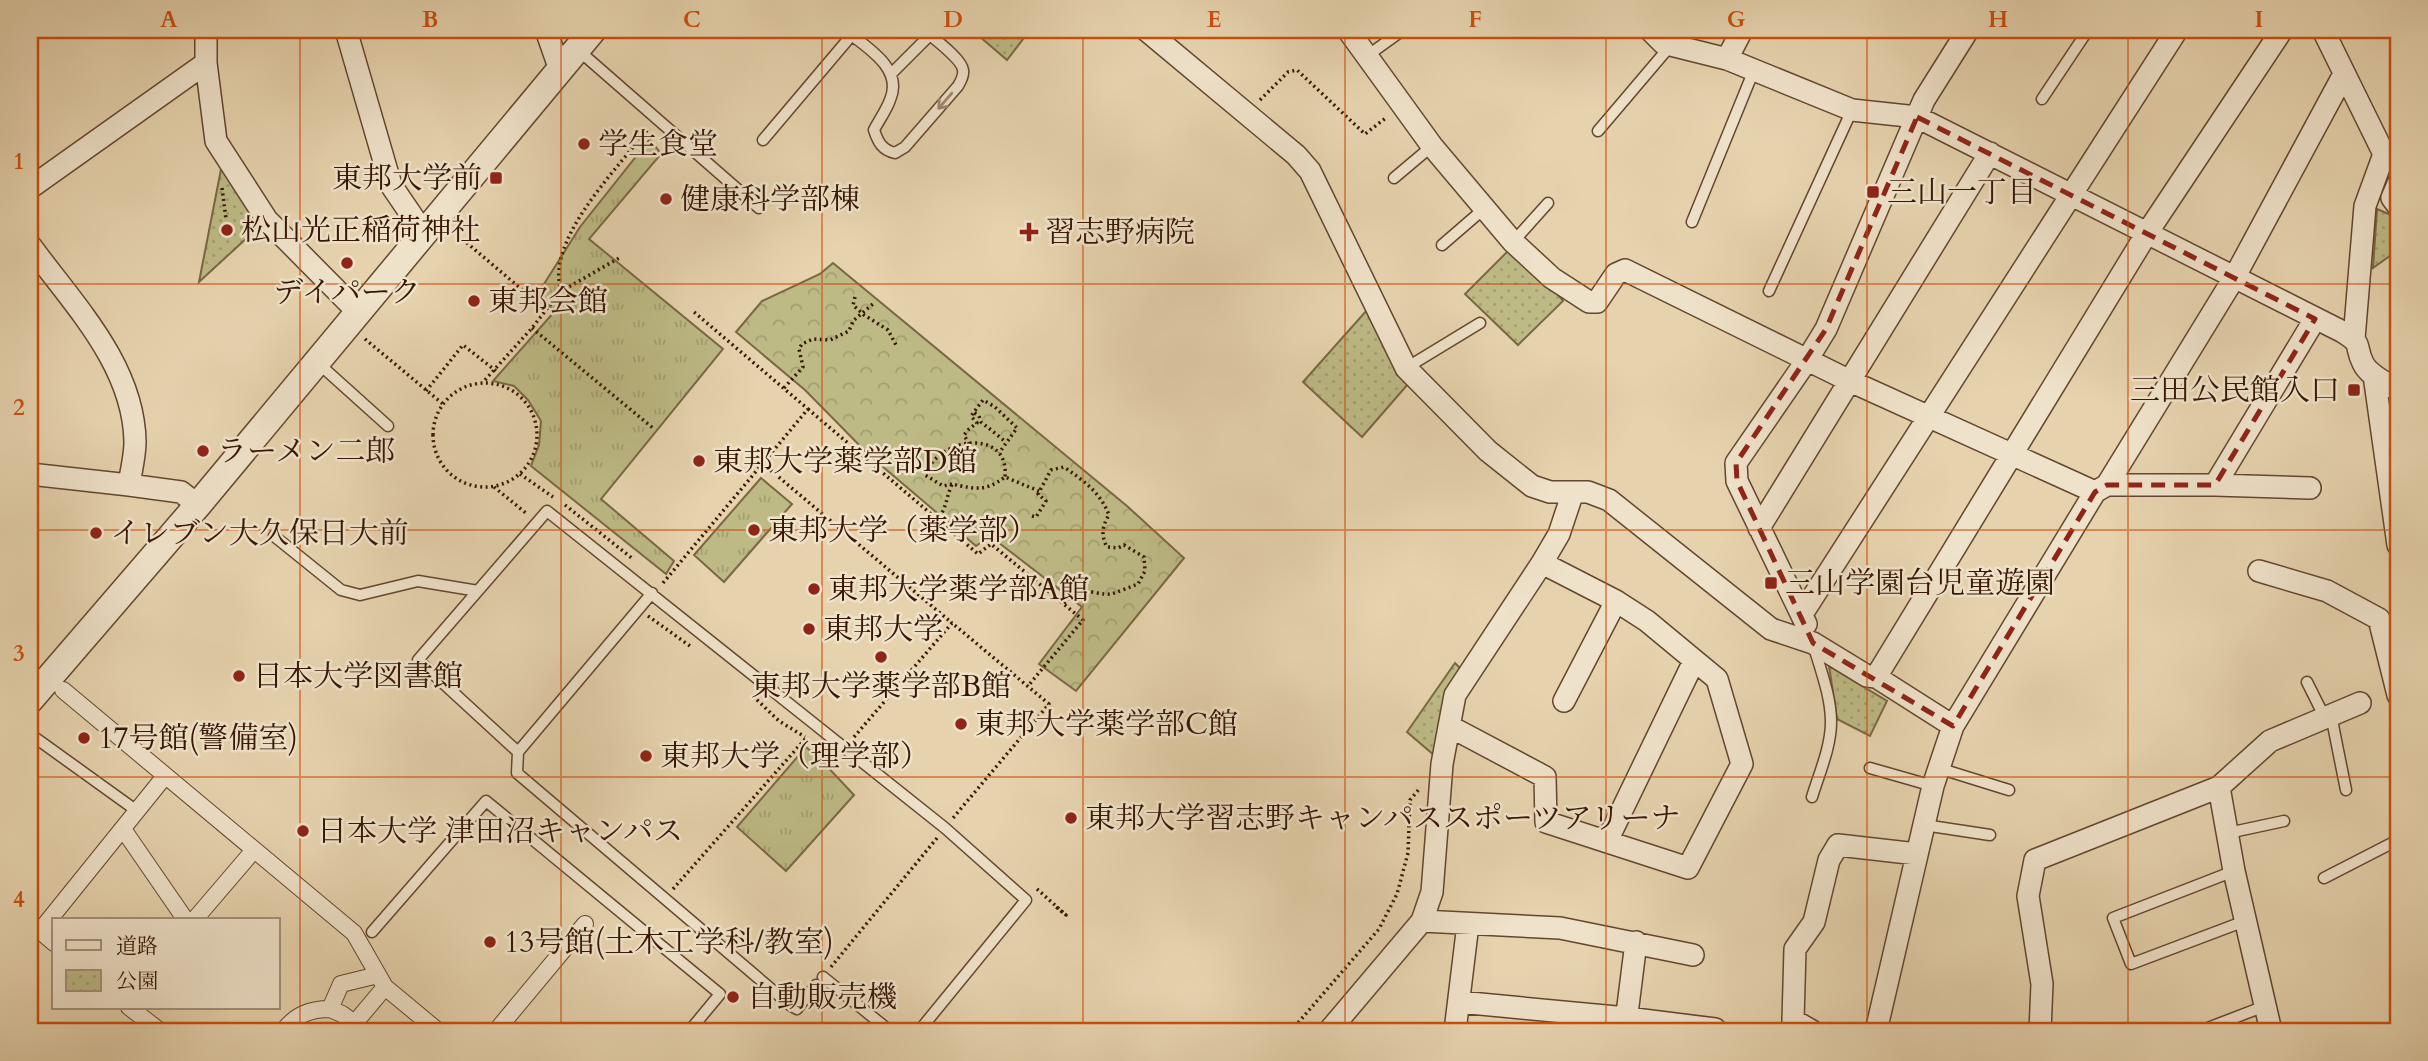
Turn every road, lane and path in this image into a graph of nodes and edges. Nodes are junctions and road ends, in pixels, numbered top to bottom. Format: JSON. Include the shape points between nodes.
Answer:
{"nodes":[{"id":1,"x":206,"y":30,"type":"edge"},
{"id":2,"x":346,"y":30,"type":"edge"},
{"id":3,"x":546,"y":30,"type":"edge"},
{"id":4,"x":1146,"y":30,"type":"edge"},
{"id":5,"x":1348,"y":30,"type":"edge"},
{"id":6,"x":1403,"y":30,"type":"edge"},
{"id":7,"x":1650,"y":30,"type":"edge"},
{"id":8,"x":1742,"y":30,"type":"edge"},
{"id":9,"x":1968,"y":30,"type":"edge"},
{"id":10,"x":2088,"y":30,"type":"edge"},
{"id":11,"x":2178,"y":30,"type":"edge"},
{"id":12,"x":2282,"y":30,"type":"edge"},
{"id":13,"x":2323,"y":30,"type":"edge"},
{"id":14,"x":851,"y":31,"type":"edge"},
{"id":15,"x":927,"y":32,"type":"edge"},
{"id":16,"x":585,"y":40,"type":"edge"},
{"id":17,"x":1671,"y":45,"type":"junction"},
{"id":18,"x":1367,"y":56,"type":"junction"},
{"id":19,"x":1727,"y":59,"type":"junction"},
{"id":20,"x":206,"y":63,"type":"junction"},
{"id":21,"x":560,"y":70,"type":"junction"},
{"id":22,"x":1754,"y":70,"type":"junction"},
{"id":23,"x":891,"y":74,"type":"junction"},
{"id":24,"x":2344,"y":74,"type":"junction"},
{"id":25,"x":2042,"y":99,"type":"dead end"},
{"id":26,"x":1402,"y":105,"type":"junction"},
{"id":27,"x":1852,"y":110,"type":"junction"},
{"id":28,"x":1247,"y":114,"type":"junction"},
{"id":29,"x":1917,"y":117,"type":"junction"},
{"id":30,"x":648,"y":129,"type":"dead end"},
{"id":31,"x":1598,"y":131,"type":"dead end"},
{"id":32,"x":763,"y":140,"type":"dead end"},
{"id":33,"x":1432,"y":146,"type":"junction"},
{"id":34,"x":1990,"y":153,"type":"junction"},
{"id":35,"x":1394,"y":178,"type":"dead end"},
{"id":36,"x":2398,"y":184,"type":"edge"},
{"id":37,"x":30,"y":188,"type":"edge"},
{"id":38,"x":2071,"y":195,"type":"junction"},
{"id":39,"x":1548,"y":203,"type":"dead end"},
{"id":40,"x":2398,"y":206,"type":"edge"},
{"id":41,"x":1486,"y":207,"type":"junction"},
{"id":42,"x":760,"y":208,"type":"dead end"},
{"id":43,"x":1692,"y":222,"type":"dead end"},
{"id":44,"x":453,"y":231,"type":"dead end"},
{"id":45,"x":423,"y":232,"type":"junction"},
{"id":46,"x":2147,"y":233,"type":"junction"},
{"id":47,"x":1513,"y":242,"type":"junction"},
{"id":48,"x":30,"y":245,"type":"edge"},
{"id":49,"x":1442,"y":245,"type":"dead end"},
{"id":50,"x":619,"y":258,"type":"dead end"},
{"id":51,"x":2234,"y":278,"type":"junction"},
{"id":52,"x":1769,"y":291,"type":"dead end"},
{"id":53,"x":561,"y":292,"type":"junction"},
{"id":54,"x":855,"y":297,"type":"dead end"},
{"id":55,"x":874,"y":303,"type":"dead end"},
{"id":56,"x":546,"y":310,"type":"junction"},
{"id":57,"x":356,"y":312,"type":"junction"},
{"id":58,"x":694,"y":312,"type":"dead end"},
{"id":59,"x":2315,"y":319,"type":"junction"},
{"id":60,"x":1480,"y":323,"type":"dead end"},
{"id":61,"x":532,"y":328,"type":"junction"},
{"id":62,"x":365,"y":339,"type":"dead end"},
{"id":63,"x":2354,"y":339,"type":"junction"},
{"id":64,"x":896,"y":345,"type":"dead end"},
{"id":65,"x":1807,"y":360,"type":"junction"},
{"id":66,"x":315,"y":361,"type":"junction"},
{"id":67,"x":1406,"y":368,"type":"junction"},
{"id":68,"x":496,"y":371,"type":"junction"},
{"id":69,"x":2374,"y":375,"type":"junction"},
{"id":70,"x":485,"y":380,"type":"junction"},
{"id":71,"x":1850,"y":381,"type":"junction"},
{"id":72,"x":784,"y":388,"type":"junction"},
{"id":73,"x":2398,"y":390,"type":"edge"},
{"id":74,"x":426,"y":391,"type":"junction"},
{"id":75,"x":443,"y":404,"type":"junction"},
{"id":76,"x":808,"y":409,"type":"junction"},
{"id":77,"x":975,"y":413,"type":"junction"},
{"id":78,"x":1929,"y":417,"type":"junction"},
{"id":79,"x":388,"y":426,"type":"dead end"},
{"id":80,"x":654,"y":429,"type":"dead end"},
{"id":81,"x":1006,"y":442,"type":"junction"},
{"id":82,"x":969,"y":444,"type":"junction"},
{"id":83,"x":999,"y":453,"type":"junction"},
{"id":84,"x":2011,"y":454,"type":"junction"},
{"id":85,"x":762,"y":463,"type":"junction"},
{"id":86,"x":30,"y":474,"type":"edge"},
{"id":87,"x":1005,"y":477,"type":"junction"},
{"id":88,"x":952,"y":484,"type":"junction"},
{"id":89,"x":129,"y":485,"type":"junction"},
{"id":90,"x":2215,"y":485,"type":"junction"},
{"id":91,"x":2309,"y":488,"type":"dead end"},
{"id":92,"x":2101,"y":489,"type":"junction"},
{"id":93,"x":1039,"y":491,"type":"junction"},
{"id":94,"x":1573,"y":492,"type":"junction"},
{"id":95,"x":198,"y":505,"type":"junction"},
{"id":96,"x":1032,"y":516,"type":"dead end"},
{"id":97,"x":937,"y":521,"type":"junction"},
{"id":98,"x":2396,"y":521,"type":"edge"},
{"id":99,"x":1759,"y":528,"type":"junction"},
{"id":100,"x":274,"y":536,"type":"dead end"},
{"id":101,"x":2398,"y":545,"type":"edge"},
{"id":102,"x":1542,"y":563,"type":"junction"},
{"id":103,"x":2259,"y":571,"type":"dead end"},
{"id":104,"x":663,"y":583,"type":"dead end"},
{"id":105,"x":478,"y":590,"type":"junction"},
{"id":106,"x":652,"y":593,"type":"junction"},
{"id":107,"x":1616,"y":601,"type":"junction"},
{"id":108,"x":1063,"y":604,"type":"junction"},
{"id":109,"x":1802,"y":614,"type":"junction"},
{"id":110,"x":952,"y":623,"type":"junction"},
{"id":111,"x":1813,"y":643,"type":"junction"},
{"id":112,"x":1695,"y":661,"type":"junction"},
{"id":113,"x":1876,"y":677,"type":"junction"},
{"id":114,"x":2307,"y":682,"type":"dead end"},
{"id":115,"x":1028,"y":686,"type":"junction"},
{"id":116,"x":63,"y":690,"type":"dead end"},
{"id":117,"x":2398,"y":695,"type":"edge"},
{"id":118,"x":30,"y":700,"type":"edge"},
{"id":119,"x":1564,"y":701,"type":"dead end"},
{"id":120,"x":2360,"y":702,"type":"dead end"},
{"id":121,"x":2328,"y":716,"type":"junction"},
{"id":122,"x":1449,"y":726,"type":"junction"},
{"id":123,"x":1953,"y":726,"type":"junction"},
{"id":124,"x":30,"y":734,"type":"edge"},
{"id":125,"x":853,"y":737,"type":"dead end"},
{"id":126,"x":806,"y":738,"type":"dead end"},
{"id":127,"x":518,"y":752,"type":"junction"},
{"id":128,"x":1870,"y":768,"type":"dead end"},
{"id":129,"x":165,"y":776,"type":"junction"},
{"id":130,"x":1935,"y":777,"type":"junction"},
{"id":131,"x":1427,"y":780,"type":"dead end"},
{"id":132,"x":2220,"y":787,"type":"junction"},
{"id":133,"x":2009,"y":790,"type":"dead end"},
{"id":134,"x":2346,"y":790,"type":"dead end"},
{"id":135,"x":1812,"y":797,"type":"dead end"},
{"id":136,"x":137,"y":811,"type":"junction"},
{"id":137,"x":2284,"y":821,"type":"dead end"},
{"id":138,"x":1924,"y":825,"type":"junction"},
{"id":139,"x":945,"y":828,"type":"junction"},
{"id":140,"x":123,"y":829,"type":"junction"},
{"id":141,"x":2228,"y":833,"type":"junction"},
{"id":142,"x":1990,"y":835,"type":"dead end"},
{"id":143,"x":2398,"y":840,"type":"edge"},
{"id":144,"x":1606,"y":841,"type":"junction"},
{"id":145,"x":254,"y":850,"type":"junction"},
{"id":146,"x":1917,"y":854,"type":"junction"},
{"id":147,"x":2234,"y":871,"type":"junction"},
{"id":148,"x":2324,"y":877,"type":"dead end"},
{"id":149,"x":665,"y":898,"type":"junction"},
{"id":150,"x":184,"y":918,"type":"edge"},
{"id":151,"x":196,"y":918,"type":"edge"},
{"id":152,"x":1422,"y":921,"type":"junction"},
{"id":153,"x":2245,"y":921,"type":"junction"},
{"id":154,"x":585,"y":924,"type":"dead end"},
{"id":155,"x":1468,"y":924,"type":"junction"},
{"id":156,"x":372,"y":932,"type":"dead end"},
{"id":157,"x":52,"y":941,"type":"edge"},
{"id":158,"x":1636,"y":942,"type":"junction"},
{"id":159,"x":1693,"y":955,"type":"dead end"},
{"id":160,"x":382,"y":981,"type":"junction"},
{"id":161,"x":819,"y":981,"type":"junction"},
{"id":162,"x":1458,"y":1002,"type":"junction"},
{"id":163,"x":2265,"y":1006,"type":"junction"},
{"id":164,"x":132,"y":1009,"type":"edge"},
{"id":165,"x":330,"y":1009,"type":"junction"},
{"id":166,"x":1539,"y":1021,"type":"edge"},
{"id":167,"x":1626,"y":1025,"type":"edge"},
{"id":168,"x":1715,"y":1030,"type":"edge"},
{"id":169,"x":160,"y":1031,"type":"edge"},
{"id":170,"x":283,"y":1031,"type":"edge"},
{"id":171,"x":348,"y":1031,"type":"edge"},
{"id":172,"x":365,"y":1031,"type":"edge"},
{"id":173,"x":438,"y":1031,"type":"edge"},
{"id":174,"x":496,"y":1031,"type":"edge"},
{"id":175,"x":694,"y":1031,"type":"edge"},
{"id":176,"x":890,"y":1031,"type":"edge"},
{"id":177,"x":919,"y":1031,"type":"edge"},
{"id":178,"x":1292,"y":1031,"type":"edge"},
{"id":179,"x":1329,"y":1031,"type":"edge"},
{"id":180,"x":1455,"y":1031,"type":"edge"},
{"id":181,"x":1812,"y":1031,"type":"edge"},
{"id":182,"x":1876,"y":1031,"type":"edge"},
{"id":183,"x":2040,"y":1031,"type":"edge"},
{"id":184,"x":2200,"y":1031,"type":"edge"},
{"id":185,"x":2271,"y":1031,"type":"edge"}],
"edges":[{"from":1,"to":20,"type":"street"},
{"from":2,"to":45,"type":"street","via":[[391,185]]},
{"from":3,"to":21,"type":"street"},
{"from":4,"to":28,"type":"street"},
{"from":5,"to":18,"type":"street"},
{"from":6,"to":18,"type":"lane"},
{"from":7,"to":17,"type":"street"},
{"from":8,"to":19,"type":"street"},
{"from":9,"to":29,"type":"street"},
{"from":10,"to":25,"type":"lane"},
{"from":11,"to":38,"type":"street"},
{"from":12,"to":46,"type":"street"},
{"from":13,"to":24,"type":"street"},
{"from":14,"to":23,"type":"lane"},
{"from":14,"to":32,"type":"lane"},
{"from":15,"to":23,"type":"lane"},
{"from":15,"to":23,"type":"lane","one_way":true,"via":[[959,62],[964,69],[962,77],[905,147],[895,153],[878,142],[874,130],[891,99]]},
{"from":16,"to":21,"type":"street"},
{"from":16,"to":42,"type":"lane"},
{"from":17,"to":19,"type":"street"},
{"from":17,"to":31,"type":"lane"},
{"from":18,"to":26,"type":"street"},
{"from":19,"to":22,"type":"street"},
{"from":20,"to":37,"type":"street"},
{"from":20,"to":57,"type":"street","via":[[216,141],[267,220]]},
{"from":21,"to":45,"type":"street"},
{"from":22,"to":27,"type":"street"},
{"from":22,"to":43,"type":"lane"},
{"from":24,"to":51,"type":"street"},
{"from":24,"to":63,"type":"street","via":[[2384,154],[2365,206]]},
{"from":26,"to":28,"type":"path","via":[[1365,134],[1292,70]]},
{"from":26,"to":33,"type":"street"},
{"from":27,"to":29,"type":"street"},
{"from":27,"to":52,"type":"lane"},
{"from":28,"to":67,"type":"street","via":[[1310,171]]},
{"from":29,"to":34,"type":"street"},
{"from":29,"to":65,"type":"street","via":[[1826,329]]},
{"from":30,"to":53,"type":"path","via":[[584,210],[569,237],[559,270]]},
{"from":33,"to":35,"type":"lane"},
{"from":33,"to":41,"type":"street"},
{"from":34,"to":38,"type":"street"},
{"from":34,"to":71,"type":"street"},
{"from":36,"to":40,"type":"street","via":[[2392,198]]},
{"from":38,"to":46,"type":"street"},
{"from":38,"to":78,"type":"street"},
{"from":39,"to":47,"type":"lane"},
{"from":41,"to":47,"type":"street"},
{"from":41,"to":49,"type":"lane"},
{"from":44,"to":56,"type":"path"},
{"from":45,"to":57,"type":"street"},
{"from":46,"to":51,"type":"street"},
{"from":46,"to":84,"type":"street"},
{"from":47,"to":65,"type":"street","via":[[1552,278],[1589,302],[1597,302],[1616,274],[1625,270]]},
{"from":48,"to":89,"type":"street","via":[[112,356],[124,384],[135,443]]},
{"from":50,"to":53,"type":"path"},
{"from":51,"to":59,"type":"street"},
{"from":51,"to":92,"type":"street"},
{"from":53,"to":56,"type":"path"},
{"from":54,"to":64,"type":"path","via":[[853,305],[888,330]]},
{"from":55,"to":72,"type":"path","via":[[853,321],[849,331],[830,340],[802,344],[803,367]]},
{"from":56,"to":61,"type":"path"},
{"from":57,"to":66,"type":"street"},
{"from":58,"to":72,"type":"path"},
{"from":59,"to":63,"type":"street"},
{"from":59,"to":90,"type":"street"},
{"from":60,"to":67,"type":"lane"},
{"from":61,"to":68,"type":"path"},
{"from":61,"to":80,"type":"path"},
{"from":62,"to":74,"type":"path"},
{"from":63,"to":69,"type":"street","via":[[2363,364]]},
{"from":65,"to":71,"type":"street"},
{"from":65,"to":99,"type":"street","via":[[1736,463],[1737,481]]},
{"from":66,"to":79,"type":"lane"},
{"from":66,"to":95,"type":"street"},
{"from":67,"to":94,"type":"street","via":[[1488,452],[1532,486]]},
{"from":68,"to":70,"type":"path"},
{"from":68,"to":74,"type":"path","via":[[463,345]]},
{"from":69,"to":73,"type":"street"},
{"from":69,"to":98,"type":"street"},
{"from":70,"to":75,"type":"path","via":[[460,388]]},
{"from":70,"to":75,"type":"path","via":[[508,387],[535,415],[538,434],[532,458],[510,482],[490,488],[474,486],[443,466],[432,431]]},
{"from":71,"to":78,"type":"street"},
{"from":71,"to":99,"type":"street"},
{"from":72,"to":76,"type":"path"},
{"from":74,"to":75,"type":"path"},
{"from":76,"to":85,"type":"path"},
{"from":76,"to":97,"type":"path"},
{"from":77,"to":81,"type":"path"},
{"from":77,"to":81,"type":"path","via":[[983,400],[1010,421],[1017,428]]},
{"from":77,"to":82,"type":"path","via":[[971,416],[977,424],[964,435]]},
{"from":78,"to":84,"type":"street"},
{"from":78,"to":109,"type":"street"},
{"from":81,"to":83,"type":"path"},
{"from":82,"to":83,"type":"path","via":[[986,443]]},
{"from":82,"to":88,"type":"path","via":[[939,453],[928,466],[925,475],[943,486]]},
{"from":83,"to":87,"type":"path","via":[[1004,457]]},
{"from":84,"to":92,"type":"street"},
{"from":84,"to":113,"type":"street"},
{"from":85,"to":104,"type":"path"},
{"from":85,"to":110,"type":"path"},
{"from":86,"to":89,"type":"street"},
{"from":87,"to":88,"type":"path","via":[[991,487]]},
{"from":87,"to":93,"type":"path"},
{"from":88,"to":97,"type":"path"},
{"from":89,"to":95,"type":"street","via":[[181,492]]},
{"from":90,"to":91,"type":"street"},
{"from":90,"to":92,"type":"street"},
{"from":92,"to":123,"type":"street"},
{"from":93,"to":96,"type":"path","via":[[1046,500],[1036,517]]},
{"from":93,"to":108,"type":"path","via":[[1051,470],[1064,467],[1104,501],[1109,515],[1102,539],[1107,547],[1124,545],[1144,556],[1145,571],[1139,584],[1110,594],[1081,589]]},
{"from":94,"to":102,"type":"street","via":[[1559,534]]},
{"from":94,"to":111,"type":"street","via":[[1609,500],[1771,629]]},
{"from":95,"to":118,"type":"street"},
{"from":97,"to":108,"type":"path","via":[[978,554],[991,544]]},
{"from":98,"to":101,"type":"street"},
{"from":99,"to":109,"type":"street"},
{"from":100,"to":105,"type":"lane","via":[[341,590],[360,595],[418,581]]},
{"from":102,"to":107,"type":"street"},
{"from":102,"to":122,"type":"street","via":[[1455,695]]},
{"from":103,"to":117,"type":"street","via":[[2327,590],[2379,620]]},
{"from":105,"to":106,"type":"lane","via":[[547,511]]},
{"from":105,"to":127,"type":"lane","via":[[418,660]]},
{"from":106,"to":127,"type":"lane"},
{"from":106,"to":139,"type":"lane"},
{"from":107,"to":112,"type":"street"},
{"from":107,"to":119,"type":"street"},
{"from":108,"to":115,"type":"path","via":[[1083,621]]},
{"from":109,"to":111,"type":"street"},
{"from":110,"to":115,"type":"path"},
{"from":110,"to":125,"type":"path"},
{"from":111,"to":113,"type":"street"},
{"from":111,"to":135,"type":"lane","via":[[1831,721]]},
{"from":112,"to":144,"type":"street"},
{"from":112,"to":144,"type":"street","via":[[1717,679],[1742,764],[1688,868]]},
{"from":113,"to":123,"type":"street"},
{"from":114,"to":121,"type":"lane"},
{"from":115,"to":139,"type":"path","via":[[1049,704]]},
{"from":116,"to":129,"type":"street"},
{"from":120,"to":121,"type":"street"},
{"from":121,"to":132,"type":"street","via":[[2270,741]]},
{"from":121,"to":134,"type":"lane"},
{"from":122,"to":144,"type":"street","via":[[1545,777],[1546,822]]},
{"from":122,"to":152,"type":"street","via":[[1432,892]]},
{"from":123,"to":130,"type":"street"},
{"from":124,"to":136,"type":"lane"},
{"from":126,"to":149,"type":"path"},
{"from":127,"to":149,"type":"lane","via":[[517,773]]},
{"from":128,"to":130,"type":"lane"},
{"from":129,"to":136,"type":"street"},
{"from":129,"to":145,"type":"street"},
{"from":130,"to":133,"type":"lane"},
{"from":130,"to":138,"type":"street"},
{"from":131,"to":178,"type":"path","via":[[1410,800],[1408,853],[1397,894],[1379,929]]},
{"from":132,"to":141,"type":"street"},
{"from":132,"to":183,"type":"street","via":[[2035,860],[2028,897],[2041,971]]},
{"from":136,"to":140,"type":"street"},
{"from":137,"to":141,"type":"lane"},
{"from":138,"to":142,"type":"lane"},
{"from":138,"to":146,"type":"street"},
{"from":139,"to":161,"type":"path"},
{"from":139,"to":177,"type":"lane","via":[[1026,900]]},
{"from":140,"to":150,"type":"street"},
{"from":140,"to":157,"type":"street","via":[[40,931]]},
{"from":141,"to":147,"type":"street"},
{"from":143,"to":148,"type":"lane"},
{"from":145,"to":151,"type":"street"},
{"from":145,"to":160,"type":"street","via":[[354,933]]},
{"from":146,"to":181,"type":"street","via":[[1838,845],[1829,860],[1814,922],[1795,949],[1793,1020]]},
{"from":146,"to":182,"type":"street"},
{"from":147,"to":153,"type":"street"},
{"from":147,"to":153,"type":"lane","via":[[2113,918],[2131,964]]},
{"from":149,"to":161,"type":"lane","via":[[797,1009]]},
{"from":152,"to":155,"type":"street"},
{"from":152,"to":179,"type":"street"},
{"from":153,"to":163,"type":"street"},
{"from":154,"to":174,"type":"street"},
{"from":155,"to":158,"type":"street","via":[[1560,928]]},
{"from":155,"to":162,"type":"street"},
{"from":156,"to":175,"type":"lane","via":[[486,801],[720,994],[691,1029]]},
{"from":158,"to":159,"type":"street"},
{"from":158,"to":167,"type":"street"},
{"from":160,"to":165,"type":"street","via":[[341,984]]},
{"from":160,"to":171,"type":"street"},
{"from":160,"to":173,"type":"street"},
{"from":161,"to":176,"type":"lane"},
{"from":162,"to":166,"type":"street"},
{"from":162,"to":180,"type":"street"},
{"from":163,"to":184,"type":"lane"},
{"from":163,"to":185,"type":"street"},
{"from":164,"to":169,"type":"street"},
{"from":165,"to":170,"type":"street","via":[[307,1011]]},
{"from":165,"to":172,"type":"street"},
{"from":166,"to":167,"type":"street"},
{"from":167,"to":168,"type":"street"}]}
